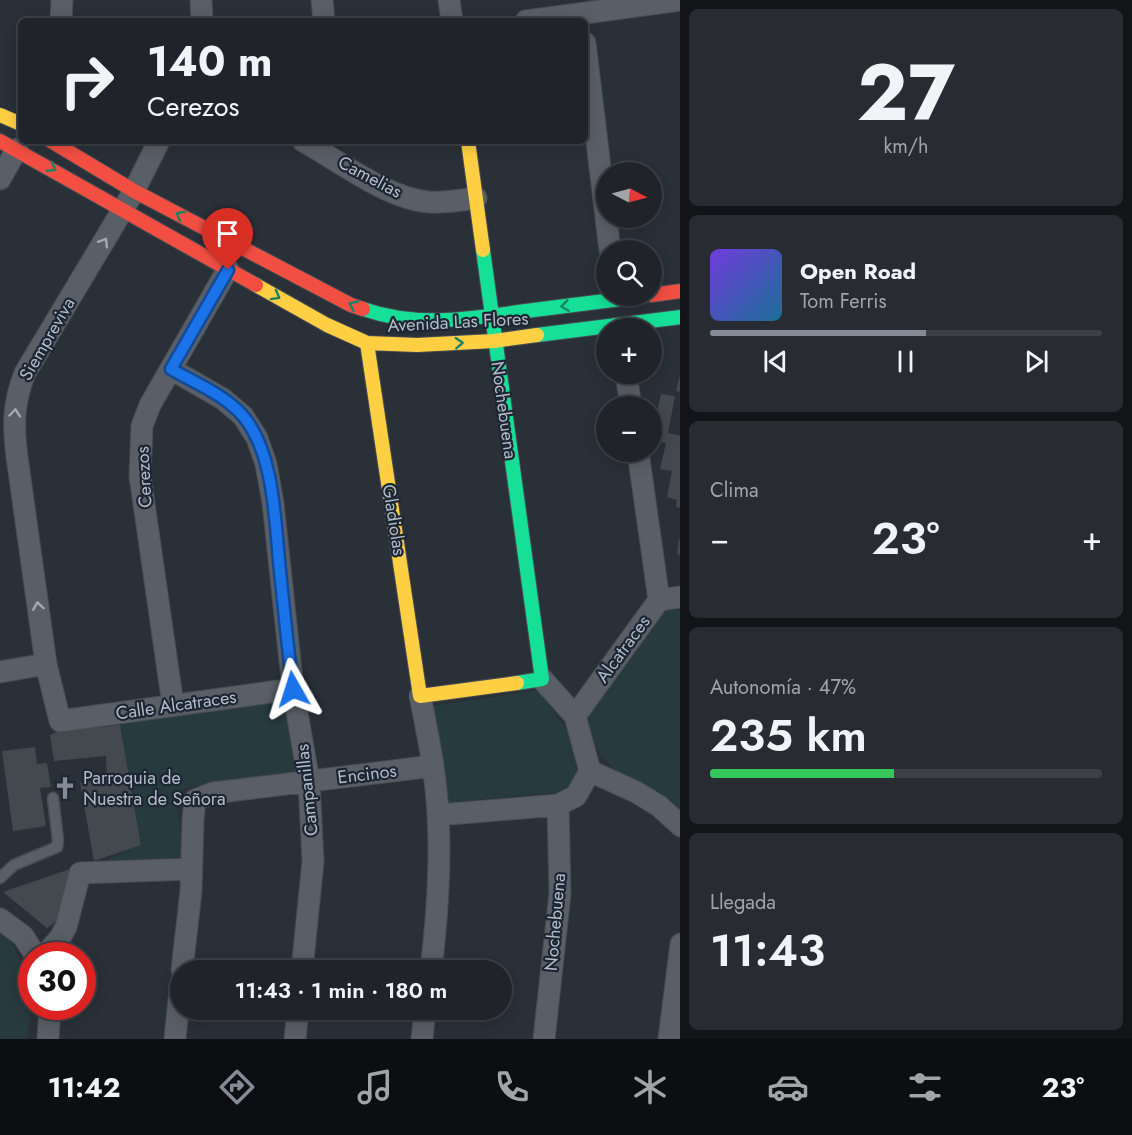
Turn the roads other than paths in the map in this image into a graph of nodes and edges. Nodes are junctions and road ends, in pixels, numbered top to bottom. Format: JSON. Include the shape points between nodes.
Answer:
{"nodes":[{"id":1,"x":62,"y":0,"type":"edge"},
{"id":2,"x":201,"y":0,"type":"edge"},
{"id":3,"x":322,"y":0,"type":"edge"},
{"id":4,"x":449,"y":0,"type":"edge"},
{"id":5,"x":680,"y":0,"type":"edge"},
{"id":6,"x":582,"y":17,"type":"edge"},
{"id":7,"x":61,"y":18,"type":"edge"},
{"id":8,"x":202,"y":18,"type":"edge"},
{"id":9,"x":324,"y":18,"type":"edge"},
{"id":10,"x":452,"y":18,"type":"edge"},
{"id":11,"x":588,"y":68,"type":"edge"},
{"id":12,"x":0,"y":115,"type":"edge"},
{"id":13,"x":18,"y":123,"type":"edge"},
{"id":14,"x":55,"y":144,"type":"edge"},
{"id":15,"x":157,"y":144,"type":"edge"},
{"id":16,"x":315,"y":144,"type":"edge"},
{"id":17,"x":468,"y":144,"type":"edge"},
{"id":18,"x":9,"y":145,"type":"edge"},
{"id":19,"x":334,"y":149,"type":"edge"},
{"id":20,"x":599,"y":162,"type":"edge"},
{"id":21,"x":0,"y":179,"type":"edge"},
{"id":22,"x":476,"y":198,"type":"junction"},
{"id":23,"x":129,"y":200,"type":"junction"},
{"id":24,"x":228,"y":270,"type":"junction"},
{"id":25,"x":680,"y":291,"type":"edge"},
{"id":26,"x":662,"y":294,"type":"edge"},
{"id":27,"x":596,"y":300,"type":"edge"},
{"id":28,"x":491,"y":316,"type":"junction"},
{"id":29,"x":680,"y":317,"type":"edge"},
{"id":30,"x":662,"y":320,"type":"edge"},
{"id":31,"x":596,"y":330,"type":"edge"},
{"id":32,"x":494,"y":341,"type":"junction"},
{"id":33,"x":367,"y":344,"type":"junction"},
{"id":34,"x":171,"y":369,"type":"junction"},
{"id":35,"x":639,"y":462,"type":"edge"},
{"id":36,"x":680,"y":597,"type":"edge"},
{"id":37,"x":659,"y":600,"type":"junction"},
{"id":38,"x":46,"y":664,"type":"junction"},
{"id":39,"x":0,"y":672,"type":"edge"},
{"id":40,"x":542,"y":679,"type":"junction"},
{"id":41,"x":293,"y":689,"type":"junction"},
{"id":42,"x":420,"y":696,"type":"junction"},
{"id":43,"x":173,"y":705,"type":"junction"},
{"id":44,"x":575,"y":716,"type":"junction"},
{"id":45,"x":60,"y":721,"type":"joint"},
{"id":46,"x":433,"y":766,"type":"junction"},
{"id":47,"x":590,"y":771,"type":"junction"},
{"id":48,"x":309,"y":782,"type":"junction"},
{"id":49,"x":52,"y":798,"type":"dead end"},
{"id":50,"x":558,"y":805,"type":"junction"},
{"id":51,"x":438,"y":814,"type":"junction"},
{"id":52,"x":680,"y":825,"type":"edge"},
{"id":53,"x":191,"y":869,"type":"junction"},
{"id":54,"x":0,"y":878,"type":"edge"},
{"id":55,"x":0,"y":919,"type":"edge"},
{"id":56,"x":27,"y":942,"type":"edge"},
{"id":57,"x":56,"y":942,"type":"edge"},
{"id":58,"x":680,"y":952,"type":"edge"},
{"id":59,"x":183,"y":960,"type":"edge"},
{"id":60,"x":303,"y":960,"type":"edge"},
{"id":61,"x":431,"y":960,"type":"edge"},
{"id":62,"x":49,"y":1020,"type":"edge"},
{"id":63,"x":176,"y":1020,"type":"edge"},
{"id":64,"x":297,"y":1020,"type":"edge"},
{"id":65,"x":424,"y":1020,"type":"edge"},
{"id":66,"x":48,"y":1039,"type":"edge"},
{"id":67,"x":174,"y":1039,"type":"edge"},
{"id":68,"x":295,"y":1039,"type":"edge"},
{"id":69,"x":422,"y":1039,"type":"edge"},
{"id":70,"x":544,"y":1039,"type":"edge"},
{"id":71,"x":669,"y":1039,"type":"edge"}],
"edges":[{"from":1,"to":7,"type":"street"},
{"from":2,"to":8,"type":"street"},
{"from":3,"to":9,"type":"street"},
{"from":4,"to":10,"type":"street"},
{"from":5,"to":6,"type":"street"},
{"from":11,"to":20,"type":"street"},
{"from":12,"to":13,"type":"street"},
{"from":14,"to":23,"type":"street","name":"Avenida Las Flores"},
{"from":15,"to":23,"type":"street","name":"Siempreviva"},
{"from":16,"to":19,"type":"street","name":"Camelias"},
{"from":17,"to":22,"type":"street","name":"Nochebuena"},
{"from":18,"to":21,"type":"street"},
{"from":18,"to":23,"type":"street","name":"Avenida Las Flores","one_way":true},
{"from":19,"to":22,"type":"street","name":"Camelias","via":[[389,191],[406,197],[430,202]]},
{"from":22,"to":28,"type":"street","name":"Nochebuena"},
{"from":23,"to":24,"type":"street","name":"Avenida Las Flores"},
{"from":28,"to":23,"type":"street","name":"Avenida Las Flores","one_way":true,"via":[[434,321],[371,313]]},
{"from":38,"to":23,"type":"street","name":"Siempreviva","one_way":true,"via":[[16,457],[17,394],[25,373]]},
{"from":24,"to":33,"type":"street","name":"Avenida Las Flores","one_way":true},
{"from":24,"to":34,"type":"street","name":"Cerezos"},
{"from":25,"to":26,"type":"street"},
{"from":27,"to":28,"type":"street","name":"Avenida Las Flores","one_way":true},
{"from":28,"to":32,"type":"street","name":"Nochebuena"},
{"from":29,"to":30,"type":"street","name":"Avenida Las Flores"},
{"from":31,"to":32,"type":"street","name":"Avenida Las Flores"},
{"from":33,"to":32,"type":"street","name":"Avenida Las Flores","one_way":true},
{"from":32,"to":40,"type":"street","name":"Nochebuena"},
{"from":33,"to":42,"type":"street","name":"Gladiolas"},
{"from":34,"to":41,"type":"street","name":"Campanillas","via":[[223,399],[243,416],[257,438],[273,503]]},
{"from":34,"to":43,"type":"street","name":"Cerezos","via":[[142,426],[140,476]]},
{"from":35,"to":37,"type":"street"},
{"from":36,"to":37,"type":"street","name":"Alcatraces"},
{"from":37,"to":44,"type":"street","name":"Alcatraces"},
{"from":38,"to":39,"type":"street"},
{"from":38,"to":45,"type":"street","name":"Siempreviva"},
{"from":40,"to":42,"type":"street"},
{"from":40,"to":44,"type":"street"},
{"from":41,"to":43,"type":"street","name":"Calle Alcatraces"},
{"from":41,"to":48,"type":"street","name":"Campanillas"},
{"from":42,"to":46,"type":"street"},
{"from":43,"to":45,"type":"street","name":"Calle Alcatraces"},
{"from":44,"to":47,"type":"street"},
{"from":46,"to":48,"type":"street","name":"Encinos"},
{"from":46,"to":51,"type":"street"},
{"from":47,"to":50,"type":"street","via":[[576,796]]},
{"from":47,"to":52,"type":"street","via":[[651,802]]},
{"from":48,"to":53,"type":"street","name":"Encinos","via":[[213,793],[195,800]]},
{"from":48,"to":60,"type":"street","name":"Campanillas","via":[[313,861]]},
{"from":49,"to":54,"type":"lane","via":[[57,847],[14,865]]},
{"from":50,"to":51,"type":"street"},
{"from":50,"to":70,"type":"street","name":"Nochebuena","via":[[560,894]]},
{"from":51,"to":61,"type":"street","via":[[438,891]]},
{"from":53,"to":57,"type":"street","via":[[80,873],[66,927]]},
{"from":53,"to":59,"type":"street"},
{"from":55,"to":56,"type":"street"},
{"from":58,"to":71,"type":"street"},
{"from":62,"to":66,"type":"street"},
{"from":63,"to":67,"type":"street"},
{"from":64,"to":68,"type":"street"},
{"from":65,"to":69,"type":"street"}]}
